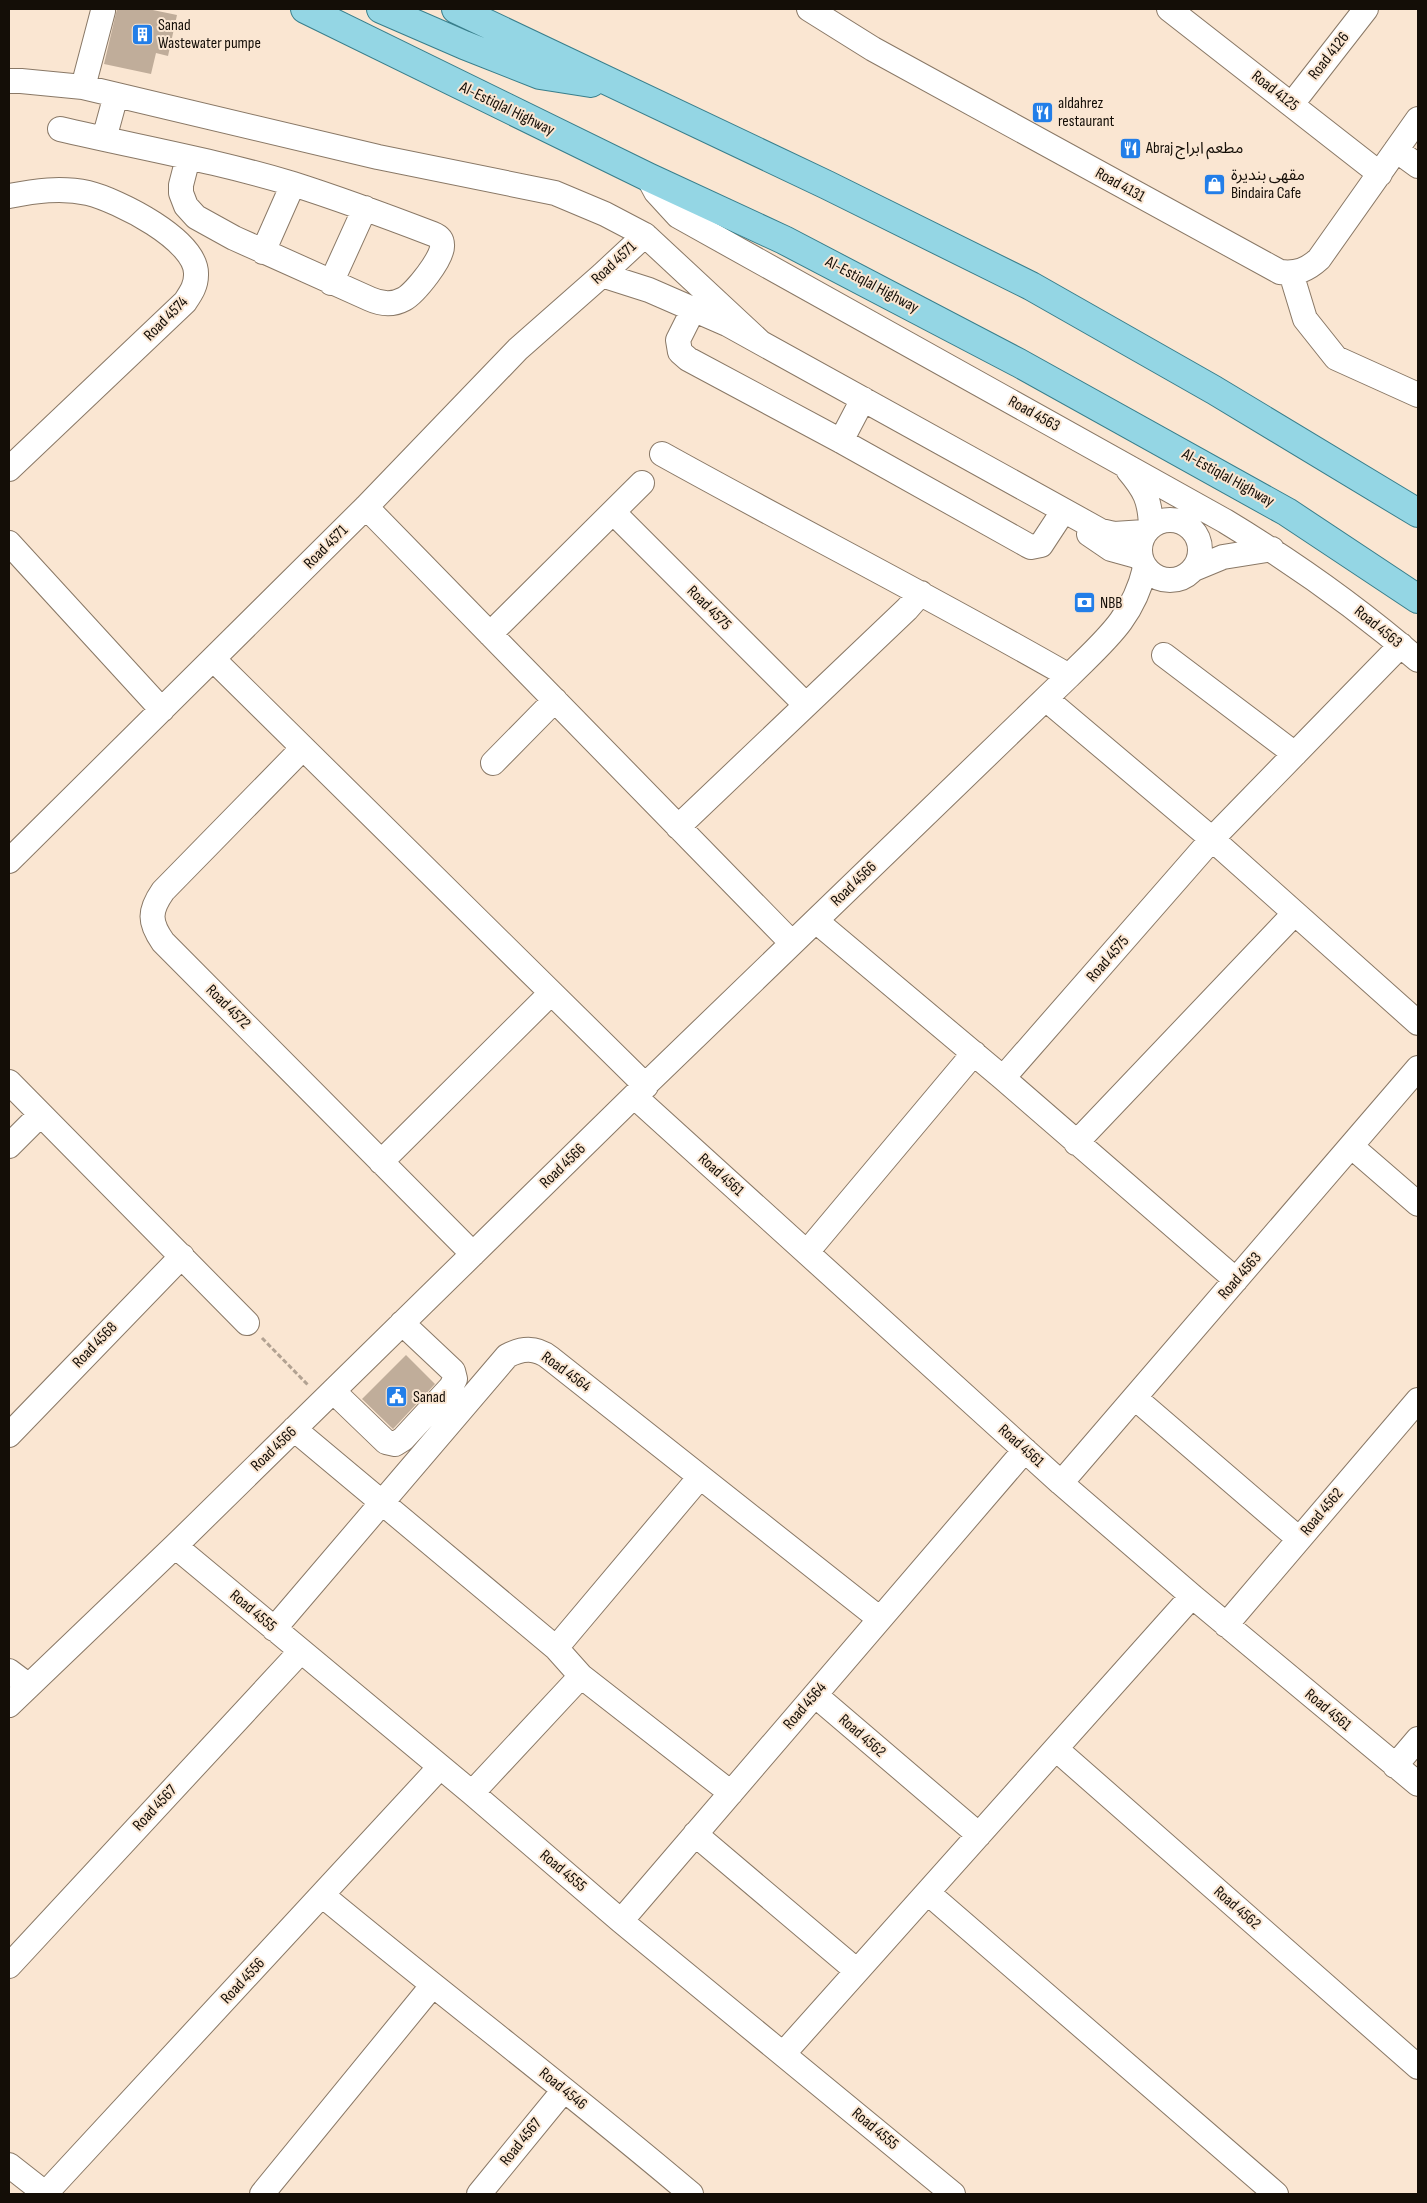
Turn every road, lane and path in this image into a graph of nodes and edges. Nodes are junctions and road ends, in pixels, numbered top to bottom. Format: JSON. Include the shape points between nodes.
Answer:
{"nodes":[{"id":1,"x":305,"y":9,"type":"edge"},
{"id":2,"x":381,"y":9,"type":"edge"},
{"id":3,"x":456,"y":9,"type":"edge"},
{"id":4,"x":809,"y":9,"type":"edge"},
{"id":5,"x":1172,"y":9,"type":"edge"},
{"id":6,"x":1366,"y":9,"type":"edge"},
{"id":7,"x":103,"y":11,"type":"dead end"},
{"id":8,"x":9,"y":81,"type":"edge"},
{"id":9,"x":83,"y":87,"type":"junction"},
{"id":10,"x":619,"y":88,"type":"junction"},
{"id":11,"x":116,"y":95,"type":"junction"},
{"id":12,"x":1292,"y":104,"type":"junction"},
{"id":13,"x":1418,"y":119,"type":"edge"},
{"id":14,"x":60,"y":129,"type":"dead end"},
{"id":15,"x":104,"y":139,"type":"junction"},
{"id":16,"x":1396,"y":150,"type":"junction"},
{"id":17,"x":188,"y":158,"type":"junction"},
{"id":18,"x":1418,"y":166,"type":"edge"},
{"id":19,"x":1380,"y":174,"type":"junction"},
{"id":20,"x":648,"y":177,"type":"junction"},
{"id":21,"x":293,"y":184,"type":"junction"},
{"id":22,"x":9,"y":196,"type":"edge"},
{"id":23,"x":365,"y":208,"type":"junction"},
{"id":24,"x":645,"y":235,"type":"junction"},
{"id":25,"x":263,"y":252,"type":"junction"},
{"id":26,"x":1291,"y":273,"type":"junction"},
{"id":27,"x":602,"y":275,"type":"junction"},
{"id":28,"x":331,"y":283,"type":"junction"},
{"id":29,"x":694,"y":308,"type":"junction"},
{"id":30,"x":760,"y":342,"type":"junction"},
{"id":31,"x":1418,"y":395,"type":"edge"},
{"id":32,"x":863,"y":399,"type":"junction"},
{"id":33,"x":841,"y":441,"type":"junction"},
{"id":34,"x":662,"y":454,"type":"dead end"},
{"id":35,"x":1122,"y":463,"type":"junction"},
{"id":36,"x":9,"y":469,"type":"edge"},
{"id":37,"x":642,"y":482,"type":"dead end"},
{"id":38,"x":366,"y":507,"type":"junction"},
{"id":39,"x":1054,"y":507,"type":"junction"},
{"id":40,"x":612,"y":512,"type":"junction"},
{"id":41,"x":1418,"y":513,"type":"edge"},
{"id":42,"x":1148,"y":529,"type":"junction"},
{"id":43,"x":9,"y":543,"type":"edge"},
{"id":44,"x":1272,"y":549,"type":"junction"},
{"id":45,"x":1142,"y":563,"type":"junction"},
{"id":46,"x":1184,"y":574,"type":"junction"},
{"id":47,"x":920,"y":593,"type":"junction"},
{"id":48,"x":1418,"y":599,"type":"edge"},
{"id":49,"x":1118,"y":627,"type":"junction"},
{"id":50,"x":490,"y":634,"type":"junction"},
{"id":51,"x":1401,"y":645,"type":"junction"},
{"id":52,"x":1164,"y":655,"type":"dead end"},
{"id":53,"x":213,"y":659,"type":"junction"},
{"id":54,"x":1418,"y":660,"type":"edge"},
{"id":55,"x":1069,"y":676,"type":"junction"},
{"id":56,"x":1046,"y":699,"type":"junction"},
{"id":57,"x":555,"y":700,"type":"junction"},
{"id":58,"x":806,"y":705,"type":"junction"},
{"id":59,"x":162,"y":710,"type":"junction"},
{"id":60,"x":303,"y":748,"type":"junction"},
{"id":61,"x":1295,"y":754,"type":"junction"},
{"id":62,"x":493,"y":763,"type":"dead end"},
{"id":63,"x":678,"y":827,"type":"junction"},
{"id":64,"x":1212,"y":840,"type":"junction"},
{"id":65,"x":9,"y":861,"type":"edge"},
{"id":66,"x":1294,"y":914,"type":"junction"},
{"id":67,"x":816,"y":921,"type":"junction"},
{"id":68,"x":792,"y":943,"type":"junction"},
{"id":69,"x":551,"y":992,"type":"junction"},
{"id":70,"x":1415,"y":1014,"type":"edge"},
{"id":71,"x":974,"y":1054,"type":"junction"},
{"id":72,"x":1418,"y":1068,"type":"edge"},
{"id":73,"x":1003,"y":1078,"type":"junction"},
{"id":74,"x":9,"y":1082,"type":"edge"},
{"id":75,"x":640,"y":1091,"type":"junction"},
{"id":76,"x":40,"y":1115,"type":"junction"},
{"id":77,"x":1076,"y":1143,"type":"junction"},
{"id":78,"x":9,"y":1146,"type":"edge"},
{"id":79,"x":1351,"y":1146,"type":"junction"},
{"id":80,"x":381,"y":1162,"type":"junction"},
{"id":81,"x":1418,"y":1204,"type":"edge"},
{"id":82,"x":807,"y":1252,"type":"junction"},
{"id":83,"x":473,"y":1254,"type":"junction"},
{"id":84,"x":182,"y":1256,"type":"junction"},
{"id":85,"x":1236,"y":1280,"type":"junction"},
{"id":86,"x":247,"y":1323,"type":"joint"},
{"id":87,"x":402,"y":1323,"type":"junction"},
{"id":88,"x":328,"y":1396,"type":"junction"},
{"id":89,"x":1135,"y":1398,"type":"junction"},
{"id":90,"x":1418,"y":1400,"type":"edge"},
{"id":91,"x":294,"y":1429,"type":"junction"},
{"id":92,"x":9,"y":1435,"type":"edge"},
{"id":93,"x":1025,"y":1450,"type":"junction"},
{"id":94,"x":700,"y":1477,"type":"junction"},
{"id":95,"x":1061,"y":1483,"type":"junction"},
{"id":96,"x":382,"y":1502,"type":"junction"},
{"id":97,"x":1299,"y":1540,"type":"junction"},
{"id":98,"x":175,"y":1546,"type":"junction"},
{"id":99,"x":1192,"y":1596,"type":"junction"},
{"id":100,"x":880,"y":1619,"type":"junction"},
{"id":101,"x":1226,"y":1625,"type":"junction"},
{"id":102,"x":274,"y":1629,"type":"junction"},
{"id":103,"x":556,"y":1648,"type":"junction"},
{"id":104,"x":301,"y":1651,"type":"junction"},
{"id":105,"x":9,"y":1671,"type":"edge"},
{"id":106,"x":581,"y":1676,"type":"junction"},
{"id":107,"x":29,"y":1686,"type":"junction"},
{"id":108,"x":815,"y":1695,"type":"junction"},
{"id":109,"x":9,"y":1705,"type":"edge"},
{"id":110,"x":1418,"y":1739,"type":"edge"},
{"id":111,"x":1056,"y":1749,"type":"junction"},
{"id":112,"x":1395,"y":1766,"type":"junction"},
{"id":113,"x":440,"y":1767,"type":"junction"},
{"id":114,"x":1418,"y":1784,"type":"edge"},
{"id":115,"x":472,"y":1793,"type":"junction"},
{"id":116,"x":731,"y":1793,"type":"junction"},
{"id":117,"x":695,"y":1834,"type":"junction"},
{"id":118,"x":979,"y":1835,"type":"junction"},
{"id":119,"x":928,"y":1893,"type":"junction"},
{"id":120,"x":322,"y":1895,"type":"junction"},
{"id":121,"x":621,"y":1921,"type":"junction"},
{"id":122,"x":9,"y":1966,"type":"edge"},
{"id":123,"x":857,"y":1971,"type":"junction"},
{"id":124,"x":432,"y":1986,"type":"junction"},
{"id":125,"x":784,"y":2053,"type":"junction"},
{"id":126,"x":1418,"y":2067,"type":"edge"},
{"id":127,"x":564,"y":2090,"type":"junction"},
{"id":128,"x":9,"y":2165,"type":"edge"},
{"id":129,"x":950,"y":2193,"type":"edge"},
{"id":130,"x":46,"y":2194,"type":"edge"},
{"id":131,"x":262,"y":2194,"type":"edge"},
{"id":132,"x":478,"y":2194,"type":"edge"},
{"id":133,"x":691,"y":2194,"type":"edge"},
{"id":134,"x":1276,"y":2194,"type":"edge"}],
"edges":[{"from":1,"to":20,"type":"main road","name":"Al-Estiqlal Highway"},
{"from":2,"to":10,"type":"main road","via":[[540,74]]},
{"from":3,"to":10,"type":"main road"},
{"from":4,"to":26,"type":"street","name":"Road 4131","via":[[873,49],[1245,254],[1271,268]]},
{"from":5,"to":12,"type":"street","name":"Road 4125"},
{"from":6,"to":12,"type":"street","name":"Road 4126"},
{"from":7,"to":9,"type":"street"},
{"from":8,"to":9,"type":"street"},
{"from":9,"to":11,"type":"street"},
{"from":10,"to":41,"type":"main road","via":[[827,185],[1031,286],[1214,390]]},
{"from":11,"to":15,"type":"street"},
{"from":11,"to":24,"type":"street","via":[[378,157],[555,193]]},
{"from":12,"to":19,"type":"street","name":"Road 4125"},
{"from":13,"to":16,"type":"street"},
{"from":14,"to":15,"type":"street"},
{"from":15,"to":17,"type":"street"},
{"from":16,"to":18,"type":"street"},
{"from":16,"to":19,"type":"street"},
{"from":17,"to":21,"type":"street"},
{"from":17,"to":25,"type":"street","via":[[181,185],[183,200],[190,212],[213,228]]},
{"from":19,"to":26,"type":"street","via":[[1318,259],[1311,266]]},
{"from":20,"to":35,"type":"street","name":"Road 4563","via":[[656,192],[678,216]]},
{"from":20,"to":48,"type":"main road","name":"Al-Estiqlal Highway","via":[[784,240],[1148,434],[1286,512]]},
{"from":21,"to":23,"type":"street"},
{"from":21,"to":25,"type":"street"},
{"from":22,"to":36,"type":"street","name":"Road 4574","via":[[48,189],[88,193],[124,207],[153,223],[182,246],[192,258],[197,273],[194,289],[185,302]]},
{"from":23,"to":28,"type":"street"},
{"from":23,"to":28,"type":"street","via":[[437,236],[442,244],[440,255],[411,294],[396,302],[378,302]]},
{"from":24,"to":27,"type":"street","name":"Road 4571"},
{"from":24,"to":30,"type":"street"},
{"from":25,"to":28,"type":"street"},
{"from":26,"to":31,"type":"street","via":[[1305,319],[1336,358]]},
{"from":27,"to":29,"type":"street"},
{"from":27,"to":38,"type":"street","name":"Road 4571","via":[[518,349]]},
{"from":29,"to":30,"type":"street"},
{"from":29,"to":33,"type":"street","via":[[678,340],[683,356]]},
{"from":30,"to":32,"type":"street"},
{"from":32,"to":33,"type":"street"},
{"from":32,"to":39,"type":"street"},
{"from":33,"to":39,"type":"street","via":[[1031,547],[1044,541]]},
{"from":34,"to":47,"type":"street"},
{"from":35,"to":42,"type":"street","via":[[1148,498]]},
{"from":35,"to":44,"type":"street","name":"Road 4563"},
{"from":37,"to":40,"type":"street"},
{"from":38,"to":50,"type":"street"},
{"from":38,"to":53,"type":"street","name":"Road 4571"},
{"from":39,"to":42,"type":"street","via":[[1101,531],[1114,534]]},
{"from":39,"to":45,"type":"street","via":[[1100,543]]},
{"from":40,"to":50,"type":"street"},
{"from":40,"to":58,"type":"street","name":"Road 4575"},
{"from":42,"to":45,"type":"street","via":[[1139,548]]},
{"from":42,"to":46,"type":"street","via":[[1167,520],[1176,520],[1197,535],[1200,553]]},
{"from":43,"to":59,"type":"street"},
{"from":44,"to":46,"type":"street","name":"Road 4566","via":[[1224,557]]},
{"from":44,"to":51,"type":"street","name":"Road 4563"},
{"from":45,"to":46,"type":"street","via":[[1158,578]]},
{"from":45,"to":49,"type":"street","name":"Road 4566","via":[[1136,600]]},
{"from":46,"to":49,"type":"street","name":"Road 4566"},
{"from":47,"to":55,"type":"street"},
{"from":47,"to":58,"type":"street"},
{"from":49,"to":55,"type":"street","name":"Road 4566"},
{"from":50,"to":57,"type":"street"},
{"from":51,"to":54,"type":"street","name":"Road 4563"},
{"from":51,"to":61,"type":"street","name":"Road 4575"},
{"from":52,"to":61,"type":"street"},
{"from":53,"to":59,"type":"street","name":"Road 4571"},
{"from":53,"to":60,"type":"street"},
{"from":55,"to":56,"type":"street","name":"Road 4566"},
{"from":56,"to":64,"type":"street"},
{"from":56,"to":67,"type":"street","name":"Road 4566"},
{"from":57,"to":62,"type":"street"},
{"from":57,"to":63,"type":"street"},
{"from":58,"to":63,"type":"street"},
{"from":59,"to":65,"type":"street","name":"Road 4571"},
{"from":60,"to":69,"type":"street"},
{"from":60,"to":80,"type":"street","name":"Road 4572","via":[[163,891],[154,903],[152,917],[155,931],[164,942]]},
{"from":61,"to":64,"type":"street","name":"Road 4575"},
{"from":63,"to":68,"type":"street"},
{"from":64,"to":66,"type":"street"},
{"from":64,"to":73,"type":"street","name":"Road 4575"},
{"from":66,"to":70,"type":"street"},
{"from":66,"to":77,"type":"street"},
{"from":67,"to":68,"type":"street","name":"Road 4566"},
{"from":67,"to":71,"type":"street"},
{"from":68,"to":75,"type":"street","name":"Road 4566"},
{"from":69,"to":75,"type":"street"},
{"from":69,"to":80,"type":"street"},
{"from":71,"to":73,"type":"street"},
{"from":71,"to":82,"type":"street"},
{"from":72,"to":79,"type":"street","name":"Road 4563"},
{"from":73,"to":77,"type":"street"},
{"from":74,"to":76,"type":"street"},
{"from":75,"to":82,"type":"street","name":"Road 4561"},
{"from":75,"to":83,"type":"street","name":"Road 4566"},
{"from":76,"to":78,"type":"street"},
{"from":76,"to":84,"type":"street"},
{"from":77,"to":85,"type":"street"},
{"from":79,"to":81,"type":"street"},
{"from":79,"to":85,"type":"street","name":"Road 4563"},
{"from":80,"to":83,"type":"street","name":"Road 4572"},
{"from":82,"to":93,"type":"street","name":"Road 4561"},
{"from":83,"to":87,"type":"street","name":"Road 4566"},
{"from":84,"to":86,"type":"street"},
{"from":84,"to":92,"type":"street","name":"Road 4568"},
{"from":85,"to":89,"type":"street","name":"Road 4563"},
{"from":86,"to":88,"type":"path"},
{"from":87,"to":88,"type":"street","name":"Road 4566"},
{"from":87,"to":88,"type":"street","via":[[453,1371],[455,1379],[403,1439],[395,1444],[386,1442]]},
{"from":88,"to":91,"type":"street","name":"Road 4566"},
{"from":89,"to":95,"type":"street","name":"Road 4563"},
{"from":89,"to":97,"type":"street"},
{"from":90,"to":97,"type":"street","name":"Road 4562"},
{"from":91,"to":96,"type":"street"},
{"from":91,"to":98,"type":"street","name":"Road 4566"},
{"from":93,"to":95,"type":"street","name":"Road 4561"},
{"from":93,"to":100,"type":"street","name":"Road 4564"},
{"from":94,"to":96,"type":"street","name":"Road 4564","via":[[544,1353],[521,1350],[507,1356]]},
{"from":94,"to":100,"type":"street","name":"Road 4564"},
{"from":94,"to":103,"type":"street"},
{"from":95,"to":99,"type":"street","name":"Road 4561"},
{"from":96,"to":102,"type":"street","name":"Road 4564"},
{"from":96,"to":103,"type":"street"},
{"from":97,"to":101,"type":"street","name":"Road 4562"},
{"from":98,"to":102,"type":"street","name":"Road 4555"},
{"from":98,"to":107,"type":"street","name":"Road 4566"},
{"from":99,"to":101,"type":"street","name":"Road 4561"},
{"from":99,"to":111,"type":"street"},
{"from":100,"to":108,"type":"street","name":"Road 4564"},
{"from":101,"to":112,"type":"street","name":"Road 4561"},
{"from":102,"to":104,"type":"street","name":"Road 4555"},
{"from":103,"to":106,"type":"street"},
{"from":104,"to":113,"type":"street","name":"Road 4555"},
{"from":104,"to":122,"type":"street","name":"Road 4567"},
{"from":105,"to":107,"type":"street"},
{"from":106,"to":115,"type":"street"},
{"from":106,"to":116,"type":"street"},
{"from":107,"to":109,"type":"street","name":"Road 4566"},
{"from":108,"to":116,"type":"street","name":"Road 4564"},
{"from":108,"to":118,"type":"street","name":"Road 4562"},
{"from":110,"to":112,"type":"street"},
{"from":111,"to":118,"type":"street"},
{"from":111,"to":126,"type":"street","name":"Road 4562"},
{"from":112,"to":114,"type":"street","name":"Road 4561"},
{"from":113,"to":115,"type":"street","name":"Road 4555"},
{"from":113,"to":120,"type":"street","name":"Road 4556"},
{"from":115,"to":121,"type":"street","name":"Road 4555"},
{"from":116,"to":117,"type":"street","name":"Road 4564"},
{"from":117,"to":121,"type":"street","name":"Road 4564"},
{"from":117,"to":123,"type":"street"},
{"from":118,"to":119,"type":"street"},
{"from":119,"to":123,"type":"street"},
{"from":119,"to":134,"type":"street"},
{"from":120,"to":124,"type":"street","name":"Road 4546"},
{"from":120,"to":130,"type":"street","name":"Road 4556"},
{"from":121,"to":125,"type":"street","name":"Road 4555"},
{"from":123,"to":125,"type":"street"},
{"from":124,"to":127,"type":"street","name":"Road 4546"},
{"from":124,"to":131,"type":"street"},
{"from":125,"to":129,"type":"street","name":"Road 4555"},
{"from":127,"to":132,"type":"street","name":"Road 4567"},
{"from":127,"to":133,"type":"street","name":"Road 4546"},
{"from":128,"to":130,"type":"street"}]}
